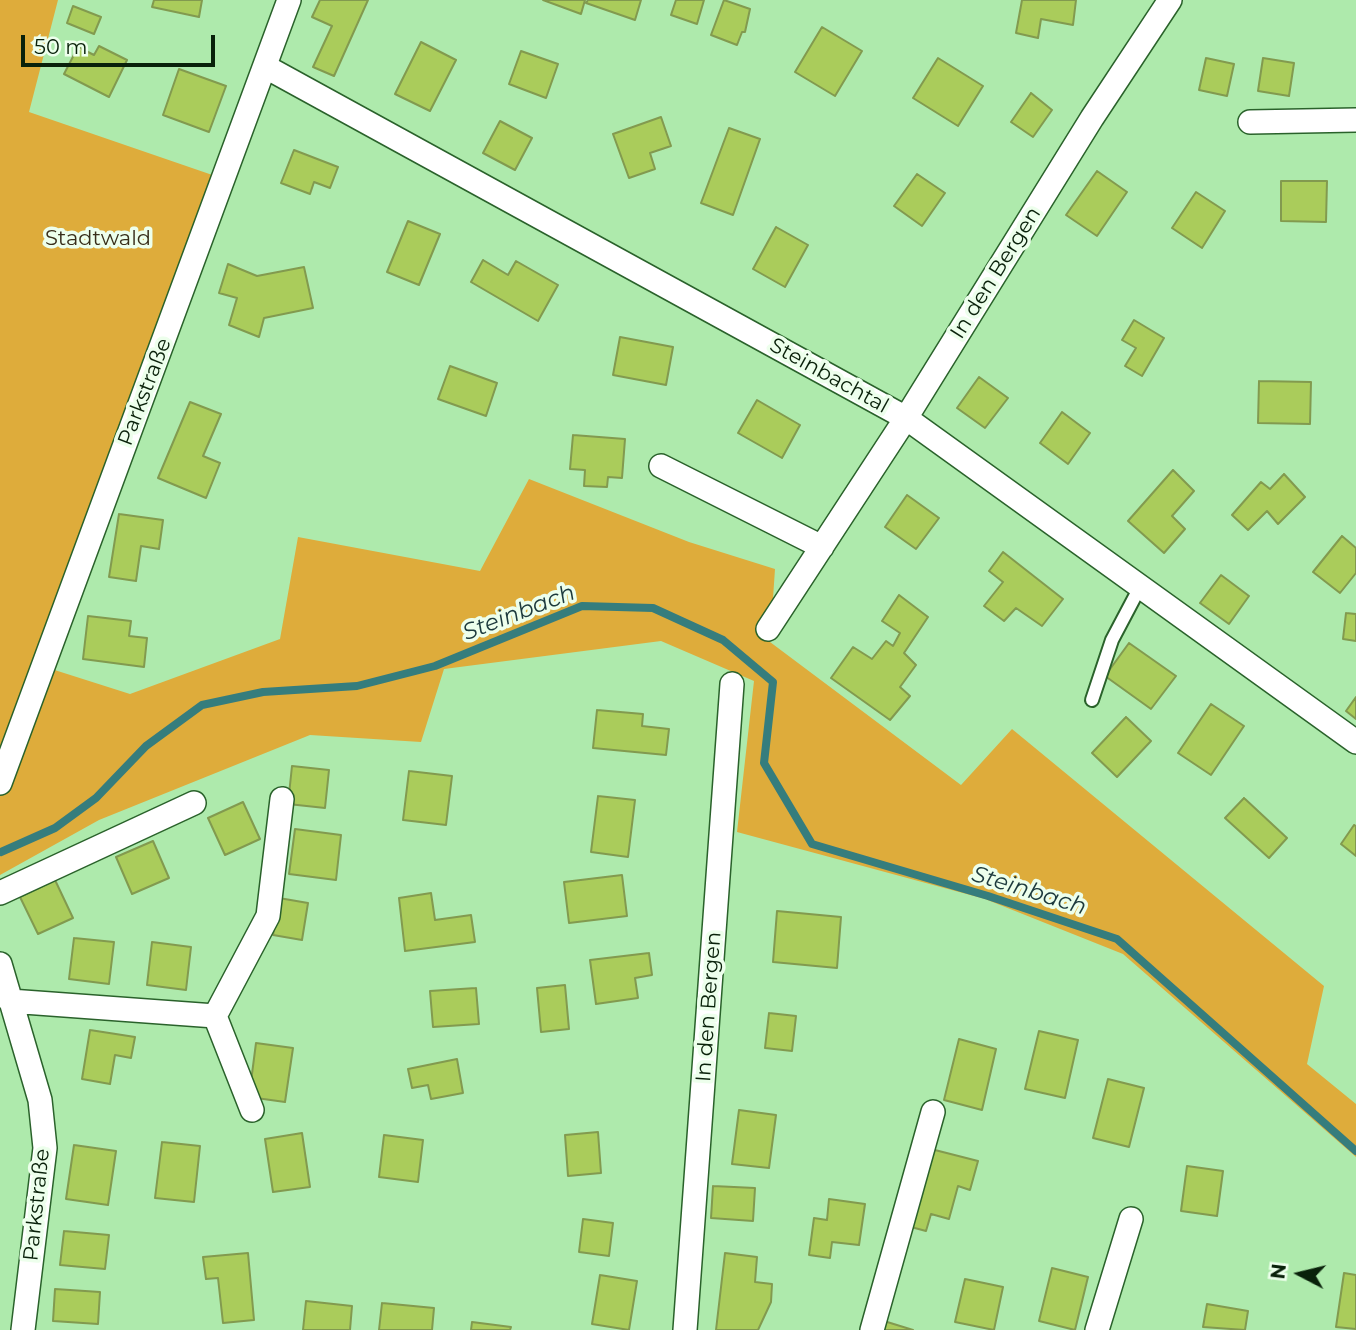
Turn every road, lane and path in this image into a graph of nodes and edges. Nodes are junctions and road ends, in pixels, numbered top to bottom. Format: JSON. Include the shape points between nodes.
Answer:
{"nodes":[{"id":1,"x":289,"y":0,"type":"edge"},
{"id":2,"x":1170,"y":0,"type":"edge"},
{"id":3,"x":267,"y":67,"type":"junction"},
{"id":4,"x":1356,"y":120,"type":"edge"},
{"id":5,"x":1250,"y":122,"type":"dead end"},
{"id":6,"x":906,"y":418,"type":"junction"},
{"id":7,"x":661,"y":466,"type":"dead end"},
{"id":8,"x":822,"y":547,"type":"junction"},
{"id":9,"x":1140,"y":587,"type":"junction"},
{"id":10,"x":768,"y":629,"type":"dead end"},
{"id":11,"x":732,"y":684,"type":"dead end"},
{"id":12,"x":1093,"y":700,"type":"dead end"},
{"id":13,"x":1356,"y":742,"type":"edge"},
{"id":14,"x":0,"y":783,"type":"edge"},
{"id":15,"x":282,"y":799,"type":"dead end"},
{"id":16,"x":194,"y":803,"type":"dead end"},
{"id":17,"x":0,"y":893,"type":"edge"},
{"id":18,"x":0,"y":964,"type":"edge"},
{"id":19,"x":10,"y":1001,"type":"junction"},
{"id":20,"x":215,"y":1016,"type":"junction"},
{"id":21,"x":252,"y":1110,"type":"dead end"},
{"id":22,"x":933,"y":1112,"type":"dead end"},
{"id":23,"x":1131,"y":1219,"type":"dead end"},
{"id":24,"x":23,"y":1330,"type":"edge"},
{"id":25,"x":685,"y":1330,"type":"edge"},
{"id":26,"x":872,"y":1330,"type":"edge"},
{"id":27,"x":1097,"y":1330,"type":"edge"}],
"edges":[{"from":1,"to":3,"type":"street","name":"Parkstraße"},
{"from":2,"to":6,"type":"street","name":"In den Bergen","via":[[1091,118]]},
{"from":3,"to":6,"type":"street","name":"Steinbachtal"},
{"from":3,"to":14,"type":"street","name":"Parkstraße"},
{"from":4,"to":5,"type":"street"},
{"from":6,"to":8,"type":"street","name":"In den Bergen"},
{"from":6,"to":9,"type":"street","name":"Steinbachtal"},
{"from":7,"to":8,"type":"street"},
{"from":8,"to":10,"type":"street","name":"In den Bergen"},
{"from":9,"to":12,"type":"lane","via":[[1111,640]]},
{"from":9,"to":13,"type":"street","name":"Steinbachtal"},
{"from":11,"to":25,"type":"street","name":"In den Bergen"},
{"from":15,"to":20,"type":"street","via":[[268,916]]},
{"from":16,"to":17,"type":"street"},
{"from":18,"to":19,"type":"street","name":"Parkstraße"},
{"from":19,"to":20,"type":"street"},
{"from":19,"to":24,"type":"street","name":"Parkstraße","via":[[40,1100],[45,1148]]},
{"from":20,"to":21,"type":"street"},
{"from":22,"to":26,"type":"street"},
{"from":23,"to":27,"type":"street"}]}
